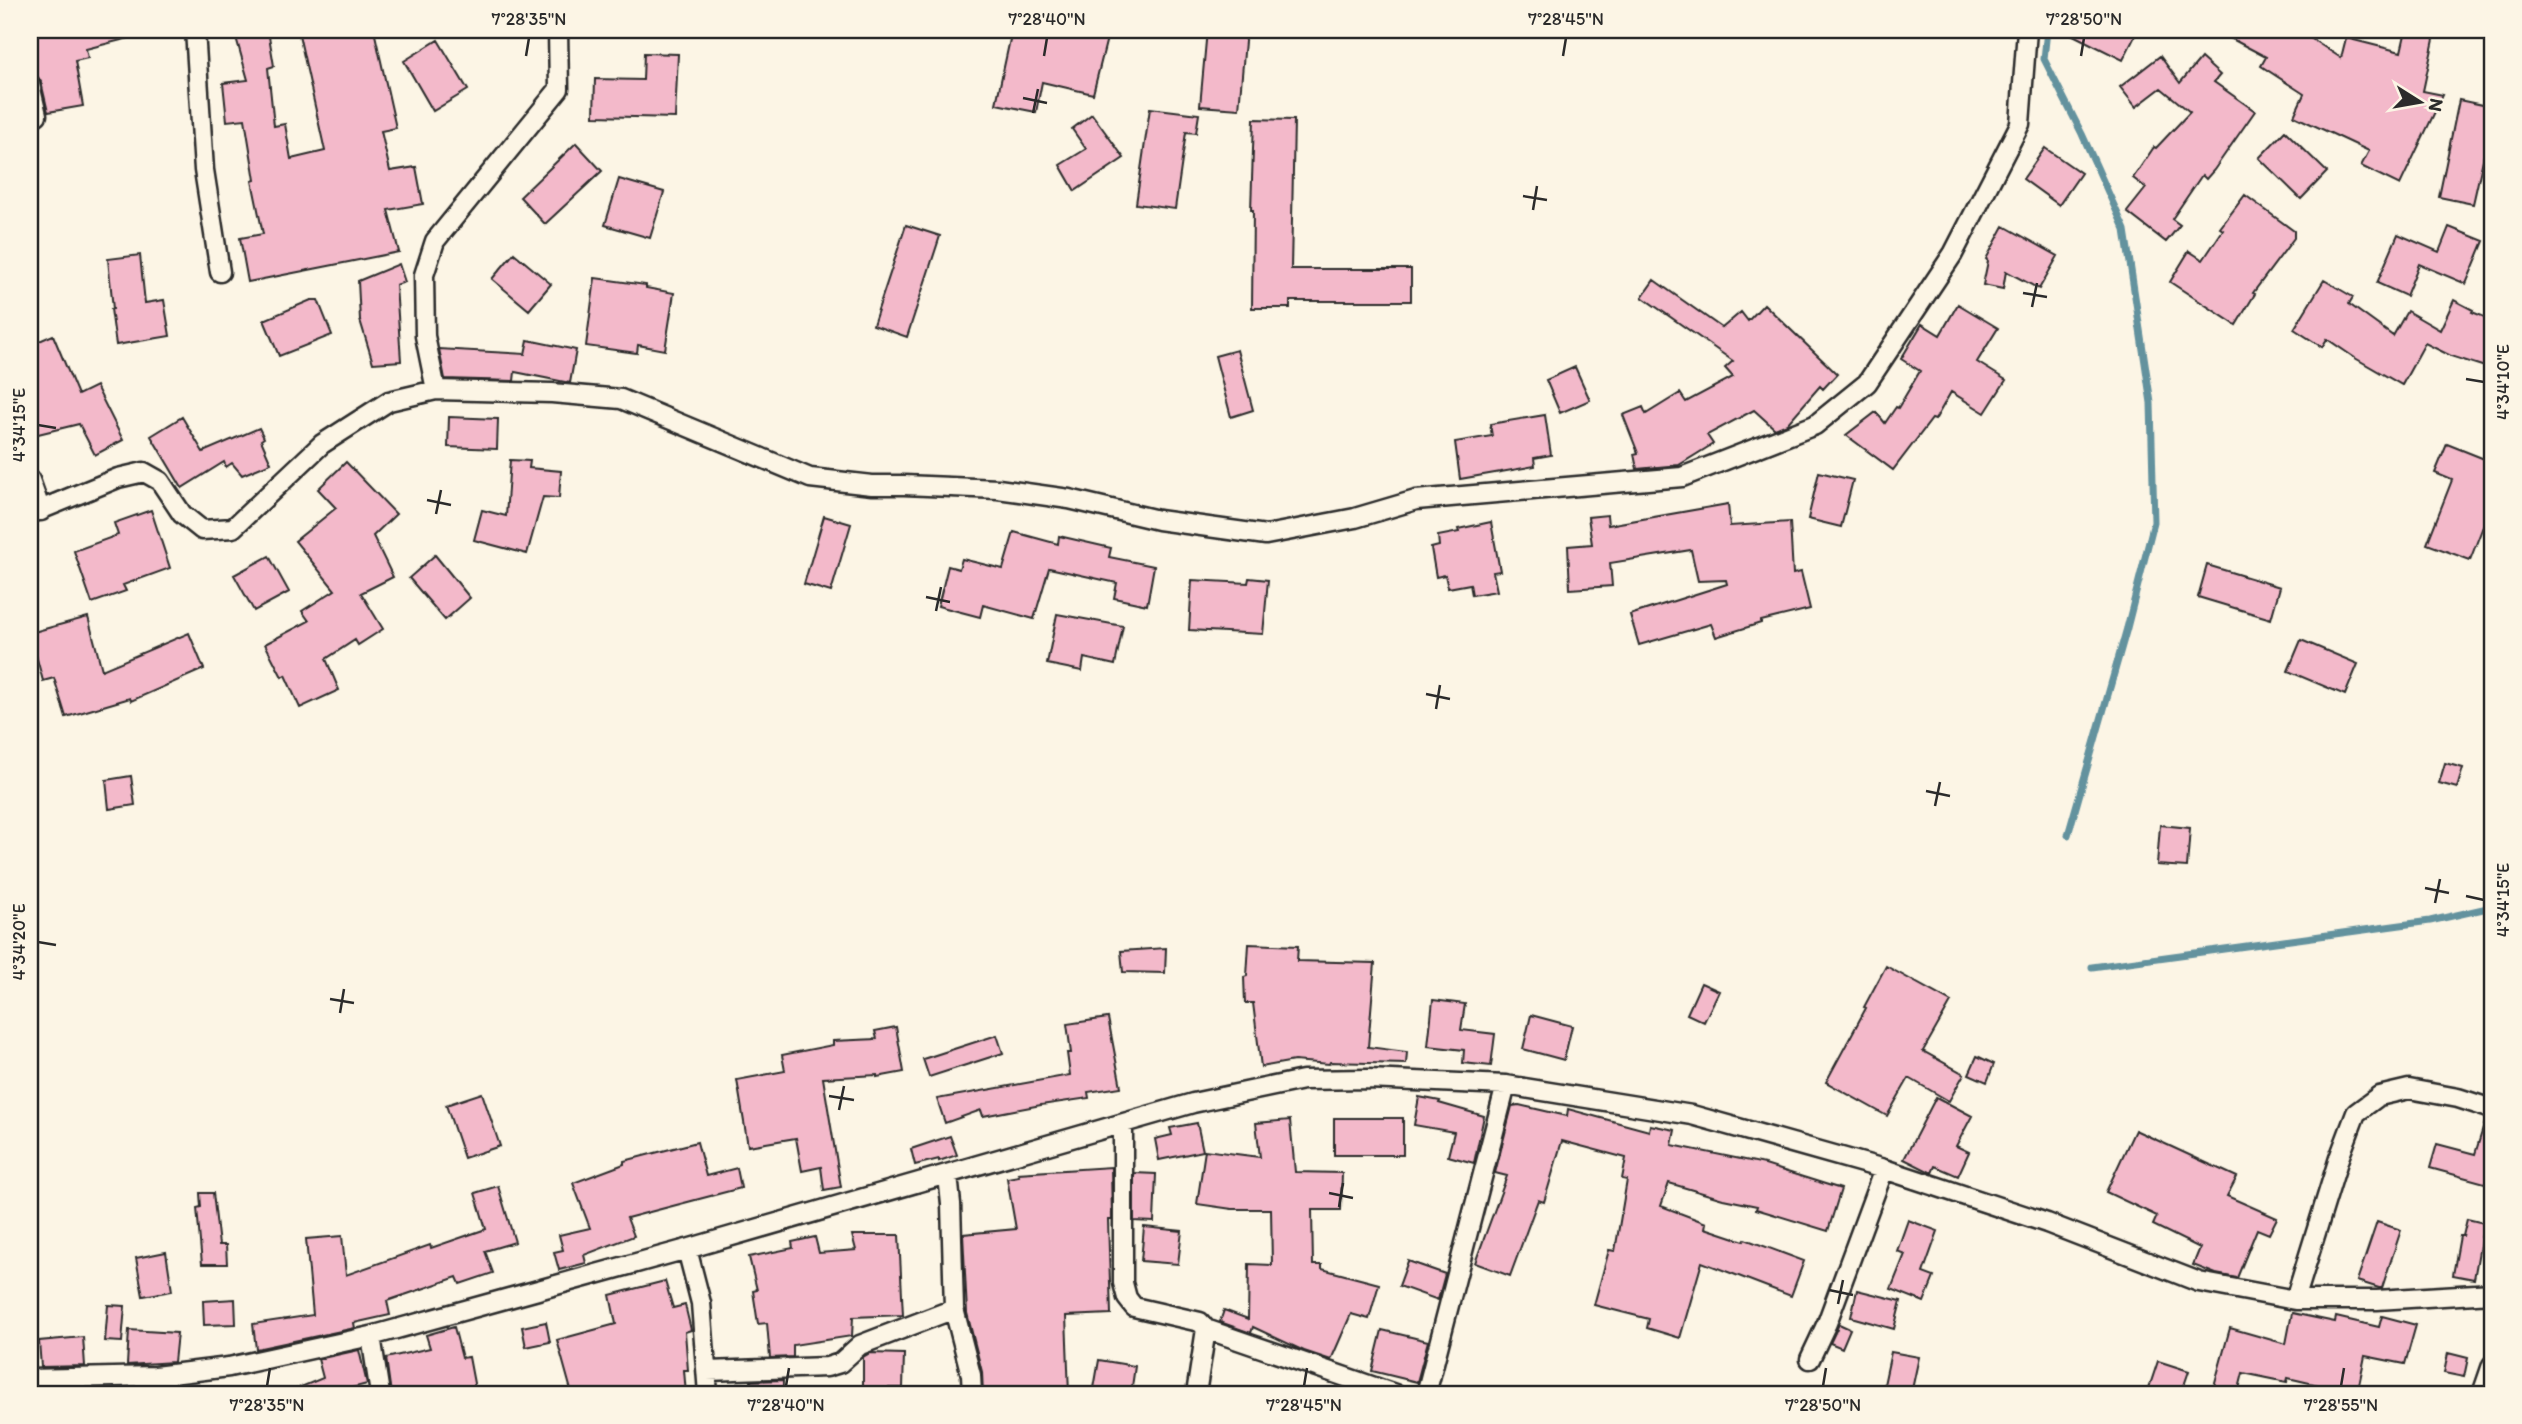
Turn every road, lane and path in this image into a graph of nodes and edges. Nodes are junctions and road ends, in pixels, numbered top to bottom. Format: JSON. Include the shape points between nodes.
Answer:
{"nodes":[{"id":1,"x":195,"y":30,"type":"edge"},
{"id":2,"x":558,"y":30,"type":"edge"},
{"id":3,"x":2027,"y":30,"type":"edge"},
{"id":4,"x":30,"y":85,"type":"edge"},
{"id":5,"x":37,"y":115,"type":"dead end"},
{"id":6,"x":220,"y":272,"type":"dead end"},
{"id":7,"x":436,"y":390,"type":"junction"},
{"id":8,"x":30,"y":480,"type":"edge"},
{"id":9,"x":35,"y":513,"type":"edge"},
{"id":10,"x":1506,"y":1086,"type":"junction"},
{"id":11,"x":2492,"y":1109,"type":"edge"},
{"id":12,"x":1123,"y":1123,"type":"junction"},
{"id":13,"x":1884,"y":1169,"type":"junction"},
{"id":14,"x":948,"y":1175,"type":"junction"},
{"id":15,"x":687,"y":1250,"type":"junction"},
{"id":16,"x":2492,"y":1293,"type":"edge"},
{"id":17,"x":2294,"y":1300,"type":"junction"},
{"id":18,"x":954,"y":1309,"type":"junction"},
{"id":19,"x":1206,"y":1329,"type":"junction"},
{"id":20,"x":371,"y":1336,"type":"junction"},
{"id":21,"x":1810,"y":1359,"type":"dead end"},
{"id":22,"x":2492,"y":1365,"type":"edge"},
{"id":23,"x":707,"y":1371,"type":"junction"},
{"id":24,"x":155,"y":1376,"type":"junction"},
{"id":25,"x":30,"y":1379,"type":"edge"},
{"id":26,"x":154,"y":1394,"type":"edge"},
{"id":27,"x":380,"y":1394,"type":"edge"},
{"id":28,"x":708,"y":1394,"type":"edge"},
{"id":29,"x":972,"y":1394,"type":"edge"},
{"id":30,"x":1196,"y":1394,"type":"edge"},
{"id":31,"x":1395,"y":1394,"type":"edge"},
{"id":32,"x":1426,"y":1394,"type":"edge"},
{"id":33,"x":2483,"y":1394,"type":"edge"}],
"edges":[{"from":1,"to":6,"type":"street","via":[[204,170]]},
{"from":2,"to":7,"type":"street","via":[[559,89],[435,241],[424,275],[425,335]]},
{"from":3,"to":7,"type":"street","via":[[2020,124],[1953,254],[1867,383],[1815,425],[1682,477],[1416,500],[1355,518],[1266,535],[998,489],[810,478],[621,399]]},
{"from":4,"to":5,"type":"street"},
{"from":7,"to":9,"type":"street","via":[[389,401],[322,444],[233,528],[202,530],[182,514],[160,481],[144,472],[118,478]]},
{"from":8,"to":9,"type":"street"},
{"from":10,"to":12,"type":"street","via":[[1304,1080]]},
{"from":10,"to":13,"type":"street","via":[[1692,1115]]},
{"from":10,"to":32,"type":"street"},
{"from":11,"to":17,"type":"street","via":[[2409,1089],[2379,1096],[2356,1113]]},
{"from":12,"to":14,"type":"street"},
{"from":12,"to":19,"type":"street","via":[[1123,1283],[1127,1298],[1134,1307],[1200,1322]]},
{"from":13,"to":17,"type":"street","via":[[2047,1223],[2199,1282]]},
{"from":13,"to":21,"type":"street"},
{"from":14,"to":15,"type":"street"},
{"from":14,"to":18,"type":"street"},
{"from":15,"to":20,"type":"street"},
{"from":15,"to":23,"type":"street","via":[[701,1303]]},
{"from":16,"to":17,"type":"street"},
{"from":18,"to":23,"type":"street","via":[[860,1345],[840,1363],[827,1367]]},
{"from":18,"to":29,"type":"street"},
{"from":19,"to":30,"type":"street"},
{"from":19,"to":31,"type":"street"},
{"from":20,"to":24,"type":"street","via":[[229,1367]]},
{"from":20,"to":27,"type":"street"},
{"from":22,"to":33,"type":"street"},
{"from":23,"to":28,"type":"street"},
{"from":24,"to":25,"type":"street"},
{"from":24,"to":26,"type":"street"}]}
